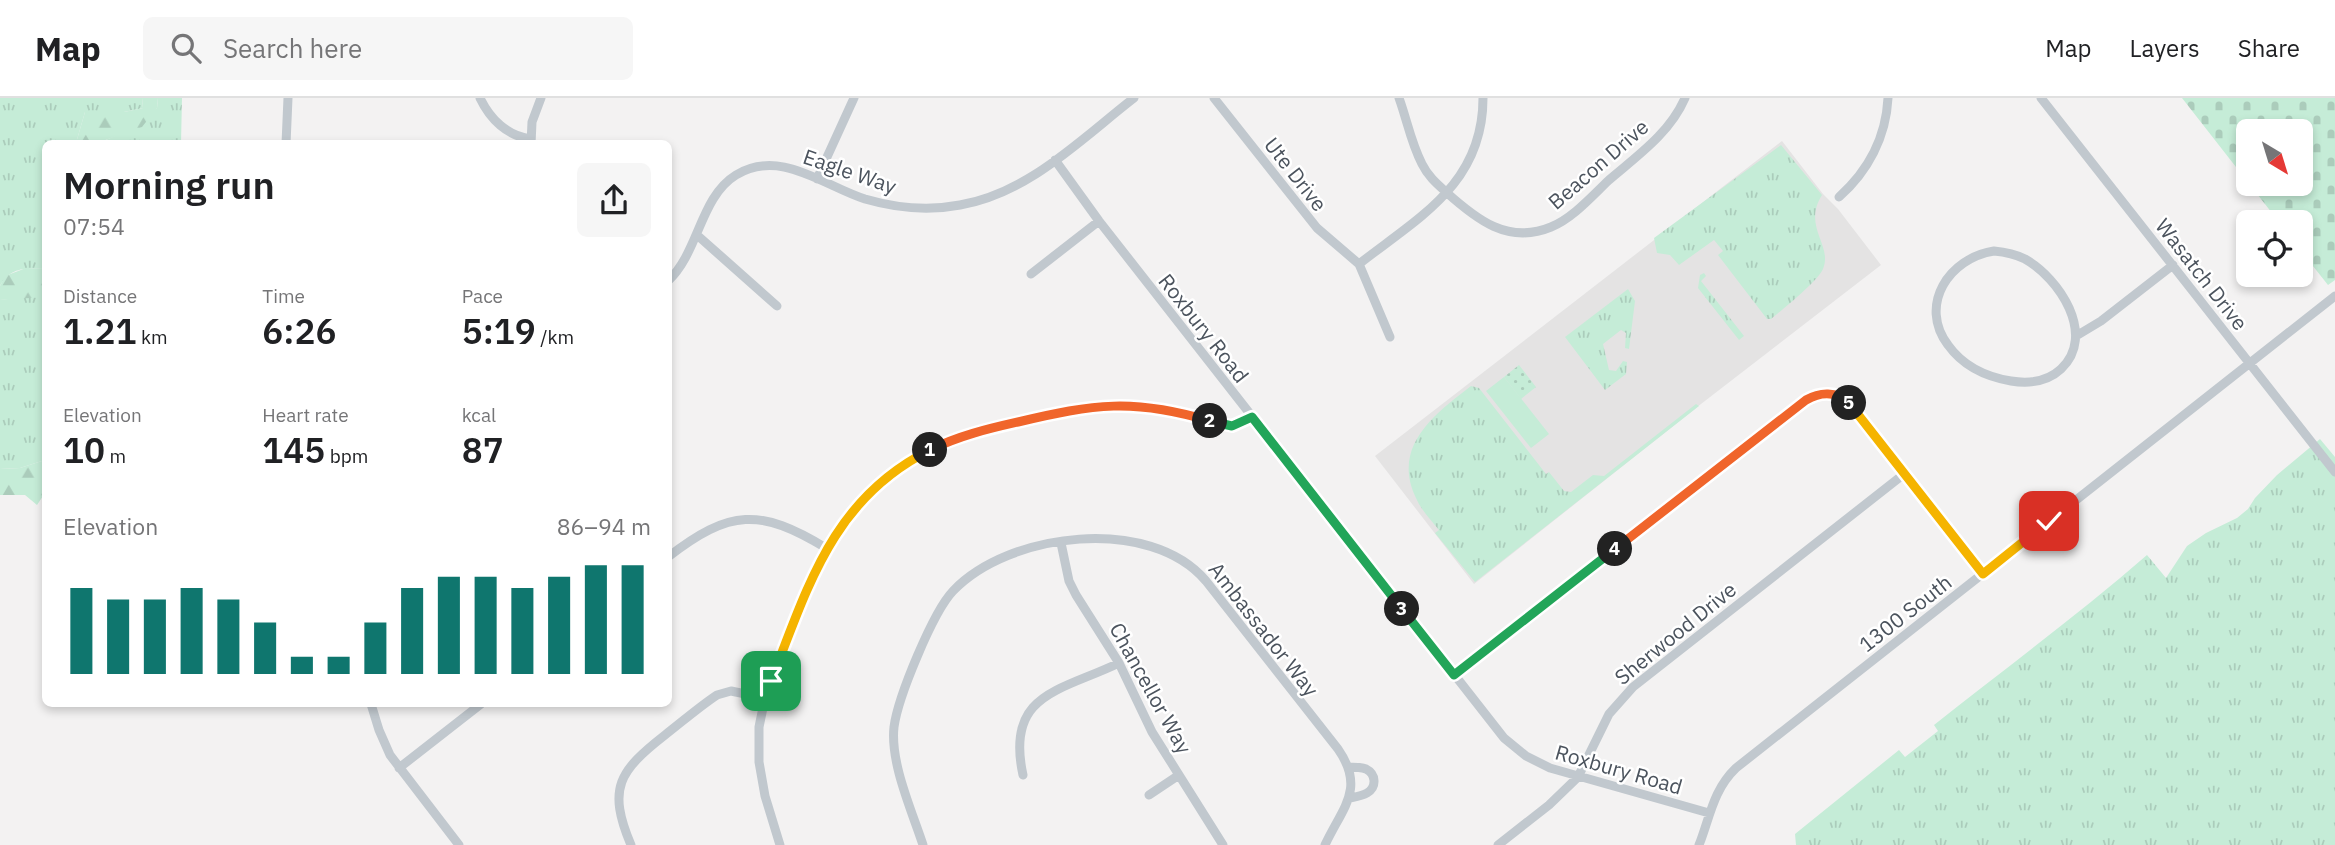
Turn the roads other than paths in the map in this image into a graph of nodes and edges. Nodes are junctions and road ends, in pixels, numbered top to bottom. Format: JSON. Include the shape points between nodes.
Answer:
{"nodes":[{"id":1,"x":288,"y":98,"type":"edge"},
{"id":2,"x":480,"y":98,"type":"edge"},
{"id":3,"x":541,"y":98,"type":"edge"},
{"id":4,"x":854,"y":98,"type":"edge"},
{"id":5,"x":1134,"y":98,"type":"edge"},
{"id":6,"x":1214,"y":98,"type":"edge"},
{"id":7,"x":1399,"y":98,"type":"edge"},
{"id":8,"x":1483,"y":98,"type":"edge"},
{"id":9,"x":1685,"y":98,"type":"edge"},
{"id":10,"x":1888,"y":98,"type":"edge"},
{"id":11,"x":2041,"y":98,"type":"edge"},
{"id":12,"x":286,"y":140,"type":"edge"},
{"id":13,"x":528,"y":140,"type":"edge"},
{"id":14,"x":531,"y":140,"type":"edge"},
{"id":15,"x":1055,"y":160,"type":"junction"},
{"id":16,"x":817,"y":179,"type":"junction"},
{"id":17,"x":1447,"y":192,"type":"junction"},
{"id":18,"x":1839,"y":197,"type":"dead end"},
{"id":19,"x":1099,"y":221,"type":"junction"},
{"id":20,"x":697,"y":235,"type":"junction"},
{"id":21,"x":1359,"y":264,"type":"junction"},
{"id":22,"x":2173,"y":265,"type":"junction"},
{"id":23,"x":1031,"y":274,"type":"dead end"},
{"id":24,"x":672,"y":277,"type":"edge"},
{"id":25,"x":2335,"y":296,"type":"edge"},
{"id":26,"x":777,"y":306,"type":"dead end"},
{"id":27,"x":2076,"y":336,"type":"junction"},
{"id":28,"x":1390,"y":337,"type":"dead end"},
{"id":29,"x":2250,"y":363,"type":"junction"},
{"id":30,"x":1252,"y":417,"type":"junction"},
{"id":31,"x":2335,"y":472,"type":"edge"},
{"id":32,"x":1905,"y":474,"type":"junction"},
{"id":33,"x":1061,"y":542,"type":"junction"},
{"id":34,"x":826,"y":548,"type":"junction"},
{"id":35,"x":672,"y":554,"type":"edge"},
{"id":36,"x":1983,"y":574,"type":"junction"},
{"id":37,"x":1119,"y":663,"type":"junction"},
{"id":38,"x":1454,"y":675,"type":"junction"},
{"id":39,"x":765,"y":698,"type":"junction"},
{"id":40,"x":372,"y":707,"type":"edge"},
{"id":41,"x":477,"y":707,"type":"edge"},
{"id":42,"x":1348,"y":767,"type":"junction"},
{"id":43,"x":399,"y":768,"type":"junction"},
{"id":44,"x":1023,"y":775,"type":"dead end"},
{"id":45,"x":1179,"y":775,"type":"junction"},
{"id":46,"x":1578,"y":777,"type":"junction"},
{"id":47,"x":1149,"y":795,"type":"dead end"},
{"id":48,"x":1350,"y":798,"type":"junction"},
{"id":49,"x":1709,"y":813,"type":"junction"},
{"id":50,"x":459,"y":845,"type":"edge"},
{"id":51,"x":631,"y":845,"type":"edge"},
{"id":52,"x":780,"y":845,"type":"edge"},
{"id":53,"x":923,"y":845,"type":"edge"},
{"id":54,"x":1223,"y":845,"type":"edge"},
{"id":55,"x":1325,"y":845,"type":"edge"},
{"id":56,"x":1498,"y":845,"type":"edge"},
{"id":57,"x":1699,"y":845,"type":"edge"}],
"edges":[{"from":1,"to":12,"type":"street"},
{"from":2,"to":13,"type":"street","via":[[488,113],[510,133]]},
{"from":3,"to":14,"type":"street"},
{"from":4,"to":16,"type":"street"},
{"from":5,"to":15,"type":"street","name":"Eagle Way"},
{"from":6,"to":21,"type":"street","name":"Ute Drive","via":[[1317,228]]},
{"from":7,"to":17,"type":"street","name":"Beacon Drive","via":[[1419,159],[1432,180]]},
{"from":8,"to":17,"type":"street","via":[[1474,152]]},
{"from":9,"to":17,"type":"street","name":"Beacon Drive","via":[[1656,139],[1570,215],[1548,228],[1532,232],[1500,229],[1467,212]]},
{"from":10,"to":18,"type":"street","via":[[1875,152]]},
{"from":11,"to":22,"type":"street","name":"Wasatch Drive"},
{"from":15,"to":16,"type":"street","name":"Eagle Way","via":[[1026,181],[959,206],[911,208],[881,203]]},
{"from":15,"to":19,"type":"street","name":"Roxbury Road"},
{"from":16,"to":20,"type":"street","name":"Eagle Way","via":[[777,166],[745,170],[728,180],[716,195]]},
{"from":17,"to":21,"type":"street"},
{"from":19,"to":23,"type":"street"},
{"from":19,"to":30,"type":"street","name":"Roxbury Road"},
{"from":20,"to":24,"type":"street","name":"Eagle Way","via":[[685,262]]},
{"from":20,"to":26,"type":"street"},
{"from":21,"to":28,"type":"street"},
{"from":22,"to":27,"type":"street"},
{"from":22,"to":29,"type":"street","name":"Wasatch Drive"},
{"from":25,"to":29,"type":"street","name":"1300 South"},
{"from":27,"to":27,"type":"street","via":[[2070,358],[2046,379],[2027,382],[1993,377],[1962,360],[1944,339],[1937,309],[1942,287],[1954,269],[1972,257],[1994,251],[2015,255],[2035,266],[2058,289]]},
{"from":29,"to":31,"type":"street","name":"Wasatch Drive"},
{"from":29,"to":36,"type":"street","name":"1300 South"},
{"from":30,"to":34,"type":"street","via":[[1232,426],[1149,406],[1100,405],[970,433],[921,454],[886,478],[853,510]]},
{"from":30,"to":38,"type":"street","name":"Roxbury Road"},
{"from":32,"to":36,"type":"street"},
{"from":32,"to":38,"type":"street","via":[[1847,401],[1816,395]]},
{"from":32,"to":46,"type":"street","name":"Sherwood Drive","via":[[1633,687],[1603,724]]},
{"from":33,"to":37,"type":"street","name":"Chancellor Way","via":[[1072,588]]},
{"from":33,"to":42,"type":"street","name":"Ambassador Way","via":[[1118,539],[1162,550],[1190,565]]},
{"from":33,"to":53,"type":"street","name":"Ambassador Way","via":[[1016,552],[975,572],[947,597],[931,625],[894,727],[898,765]]},
{"from":34,"to":35,"type":"street","via":[[788,526],[747,519],[712,527]]},
{"from":34,"to":39,"type":"street"},
{"from":36,"to":49,"type":"street","name":"1300 South","via":[[1736,768],[1718,789]]},
{"from":37,"to":44,"type":"street","via":[[1051,692],[1031,708],[1019,742]]},
{"from":37,"to":45,"type":"street","name":"Chancellor Way"},
{"from":38,"to":46,"type":"street","name":"Roxbury Road","via":[[1511,744],[1542,764]]},
{"from":39,"to":51,"type":"street","via":[[731,691],[717,695],[635,760],[618,797],[621,822]]},
{"from":39,"to":52,"type":"street","via":[[759,762]]},
{"from":40,"to":43,"type":"street","via":[[384,743]]},
{"from":41,"to":43,"type":"street"},
{"from":42,"to":48,"type":"street","name":"Ambassador Way"},
{"from":42,"to":48,"type":"street","name":"Ambassador Way","via":[[1368,770],[1375,782],[1367,793]]},
{"from":43,"to":50,"type":"street"},
{"from":45,"to":47,"type":"street"},
{"from":45,"to":54,"type":"street","name":"Chancellor Way"},
{"from":46,"to":49,"type":"street","name":"Roxbury Road"},
{"from":46,"to":56,"type":"street","name":"Sherwood Drive"},
{"from":48,"to":55,"type":"street","name":"Ambassador Way"},
{"from":49,"to":57,"type":"street","name":"1300 South"}]}
